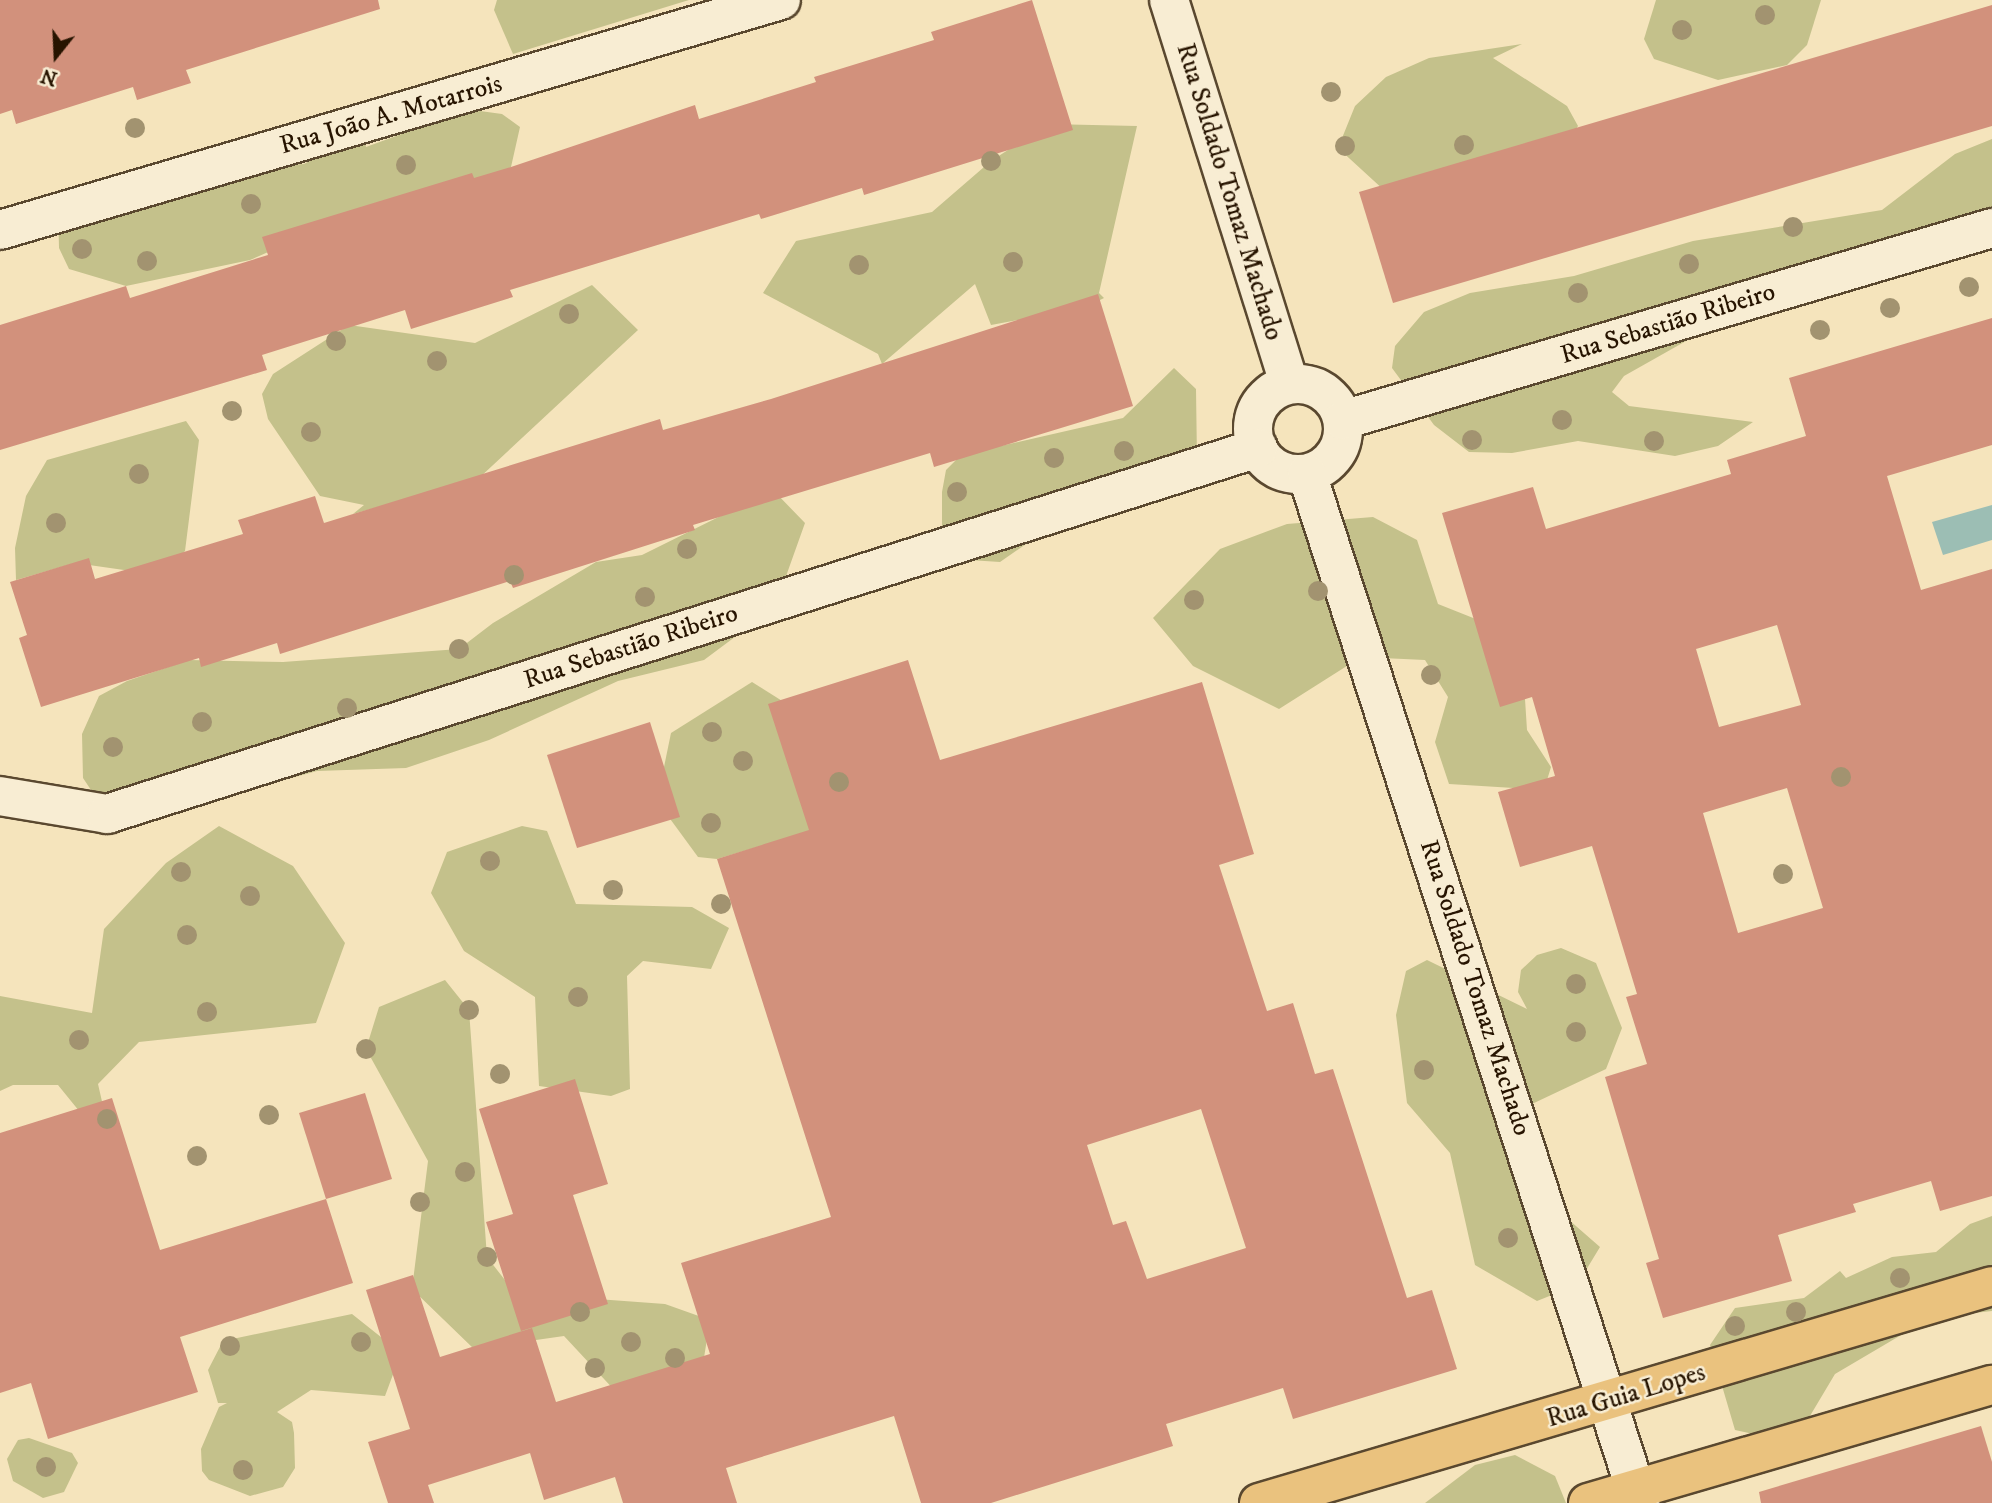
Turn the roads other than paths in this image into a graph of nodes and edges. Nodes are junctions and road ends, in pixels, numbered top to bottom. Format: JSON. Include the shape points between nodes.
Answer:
{"nodes":[{"id":1,"x":781,"y":0,"type":"edge"},
{"id":2,"x":1169,"y":0,"type":"edge"},
{"id":3,"x":1992,"y":228,"type":"edge"},
{"id":4,"x":0,"y":230,"type":"edge"},
{"id":5,"x":1289,"y":383,"type":"junction"},
{"id":6,"x":1343,"y":420,"type":"junction"},
{"id":7,"x":1258,"y":448,"type":"junction"},
{"id":8,"x":1307,"y":474,"type":"junction"},
{"id":9,"x":0,"y":796,"type":"edge"},
{"id":10,"x":1992,"y":1286,"type":"edge"},
{"id":11,"x":1992,"y":1385,"type":"edge"},
{"id":12,"x":1611,"y":1402,"type":"junction"},
{"id":13,"x":1638,"y":1496,"type":"edge"},
{"id":14,"x":1259,"y":1503,"type":"edge"},
{"id":15,"x":1588,"y":1503,"type":"edge"}],
"edges":[{"from":1,"to":4,"type":"street","name":"Rua João A. Motarrois"},
{"from":2,"to":5,"type":"street","name":"Rua Soldado Tomaz Machado"},
{"from":3,"to":6,"type":"street","name":"Rua Sebastião Ribeiro"},
{"from":5,"to":6,"type":"street","via":[[1312,386],[1332,398]]},
{"from":5,"to":7,"type":"street","via":[[1268,394],[1254,414]]},
{"from":6,"to":8,"type":"street","via":[[1335,454]]},
{"from":7,"to":8,"type":"street","via":[[1283,472]]},
{"from":7,"to":9,"type":"street","name":"Rua Sebastião Ribeiro","via":[[107,814]]},
{"from":8,"to":12,"type":"street","name":"Rua Soldado Tomaz Machado"},
{"from":10,"to":12,"type":"main road","name":"Rua Guia Lopes"},
{"from":11,"to":13,"type":"main road"},
{"from":12,"to":13,"type":"street","name":"Rua Soldado Tomaz Machado"},
{"from":12,"to":14,"type":"main road","name":"Rua Guia Lopes"},
{"from":13,"to":15,"type":"main road"}]}
